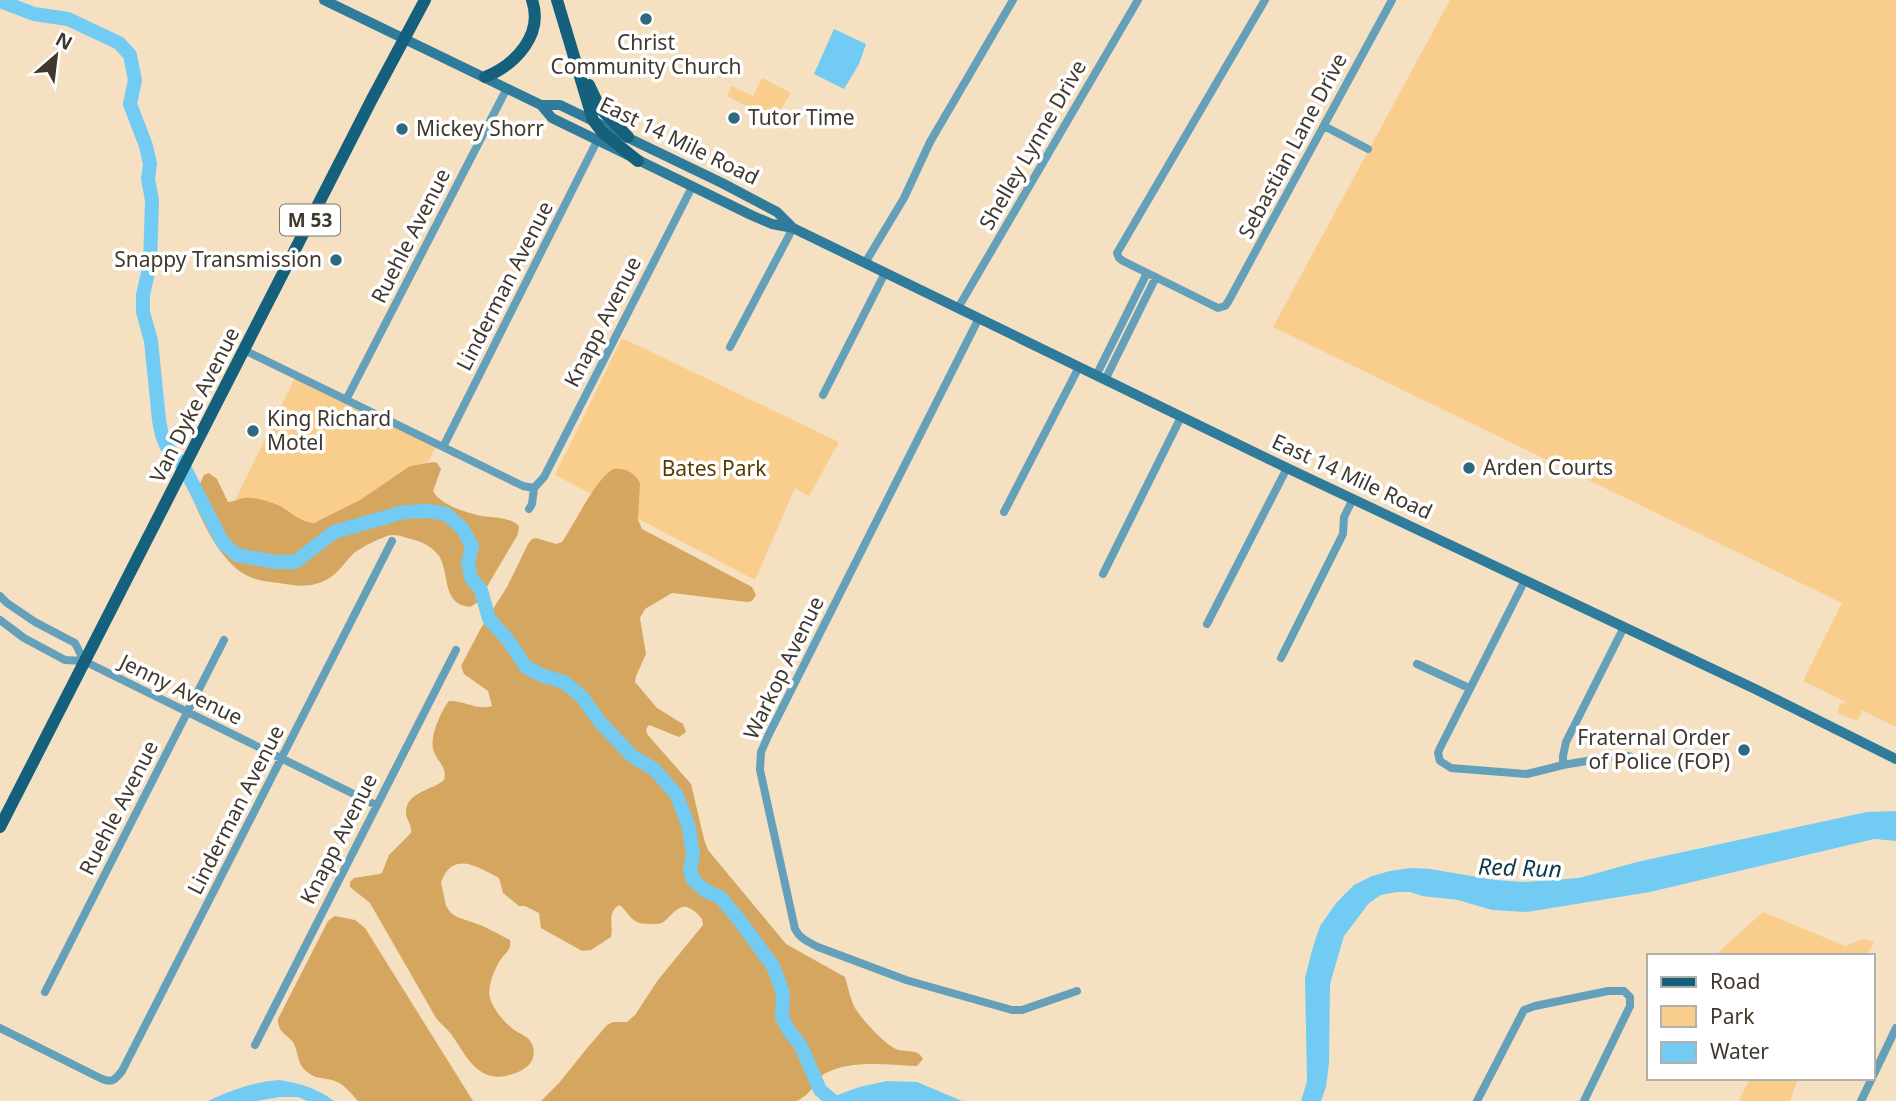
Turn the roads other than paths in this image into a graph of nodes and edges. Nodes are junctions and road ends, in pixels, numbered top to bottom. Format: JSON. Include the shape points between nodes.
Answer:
{"nodes":[{"id":1,"x":324,"y":0,"type":"edge"},
{"id":2,"x":425,"y":0,"type":"edge"},
{"id":3,"x":436,"y":0,"type":"edge"},
{"id":4,"x":532,"y":0,"type":"edge"},
{"id":5,"x":558,"y":0,"type":"edge"},
{"id":6,"x":565,"y":0,"type":"edge"},
{"id":7,"x":1013,"y":0,"type":"edge"},
{"id":8,"x":1138,"y":0,"type":"edge"},
{"id":9,"x":1265,"y":0,"type":"edge"},
{"id":10,"x":1392,"y":0,"type":"edge"},
{"id":11,"x":418,"y":12,"type":"junction"},
{"id":12,"x":404,"y":38,"type":"junction"},
{"id":13,"x":485,"y":77,"type":"junction"},
{"id":14,"x":507,"y":88,"type":"junction"},
{"id":15,"x":541,"y":105,"type":"junction"},
{"id":16,"x":593,"y":120,"type":"junction"},
{"id":17,"x":1324,"y":126,"type":"junction"},
{"id":18,"x":628,"y":137,"type":"junction"},
{"id":19,"x":597,"y":141,"type":"junction"},
{"id":20,"x":1368,"y":149,"type":"dead end"},
{"id":21,"x":638,"y":161,"type":"junction"},
{"id":22,"x":692,"y":187,"type":"junction"},
{"id":23,"x":793,"y":228,"type":"junction"},
{"id":24,"x":865,"y":263,"type":"junction"},
{"id":25,"x":885,"y":272,"type":"junction"},
{"id":26,"x":1147,"y":273,"type":"junction"},
{"id":27,"x":1156,"y":277,"type":"junction"},
{"id":28,"x":958,"y":308,"type":"junction"},
{"id":29,"x":979,"y":318,"type":"junction"},
{"id":30,"x":730,"y":347,"type":"dead end"},
{"id":31,"x":244,"y":350,"type":"junction"},
{"id":32,"x":1079,"y":367,"type":"junction"},
{"id":33,"x":1101,"y":378,"type":"junction"},
{"id":34,"x":823,"y":395,"type":"dead end"},
{"id":35,"x":346,"y":400,"type":"junction"},
{"id":36,"x":1181,"y":417,"type":"junction"},
{"id":37,"x":443,"y":447,"type":"junction"},
{"id":38,"x":1287,"y":468,"type":"junction"},
{"id":39,"x":534,"y":488,"type":"junction"},
{"id":40,"x":1353,"y":499,"type":"junction"},
{"id":41,"x":529,"y":509,"type":"dead end"},
{"id":42,"x":1003,"y":512,"type":"dead end"},
{"id":43,"x":392,"y":541,"type":"dead end"},
{"id":44,"x":1103,"y":574,"type":"dead end"},
{"id":45,"x":1525,"y":580,"type":"junction"},
{"id":46,"x":0,"y":596,"type":"edge"},
{"id":47,"x":28,"y":617,"type":"junction"},
{"id":48,"x":0,"y":620,"type":"edge"},
{"id":49,"x":1208,"y":624,"type":"dead end"},
{"id":50,"x":1624,"y":627,"type":"junction"},
{"id":51,"x":19,"y":634,"type":"junction"},
{"id":52,"x":225,"y":640,"type":"dead end"},
{"id":53,"x":456,"y":649,"type":"dead end"},
{"id":54,"x":1281,"y":658,"type":"dead end"},
{"id":55,"x":84,"y":662,"type":"junction"},
{"id":56,"x":1417,"y":664,"type":"dead end"},
{"id":57,"x":1469,"y":688,"type":"junction"},
{"id":58,"x":187,"y":713,"type":"junction"},
{"id":59,"x":283,"y":759,"type":"junction"},
{"id":60,"x":1896,"y":759,"type":"edge"},
{"id":61,"x":1642,"y":762,"type":"dead end"},
{"id":62,"x":1563,"y":765,"type":"junction"},
{"id":63,"x":376,"y":805,"type":"junction"},
{"id":64,"x":0,"y":827,"type":"edge"},
{"id":65,"x":1077,"y":991,"type":"dead end"},
{"id":66,"x":45,"y":992,"type":"dead end"},
{"id":67,"x":0,"y":1028,"type":"edge"},
{"id":68,"x":1896,"y":1028,"type":"edge"},
{"id":69,"x":255,"y":1045,"type":"dead end"},
{"id":70,"x":1875,"y":1073,"type":"edge"},
{"id":71,"x":1872,"y":1080,"type":"edge"},
{"id":72,"x":1478,"y":1101,"type":"edge"},
{"id":73,"x":1584,"y":1101,"type":"edge"},
{"id":74,"x":1861,"y":1101,"type":"edge"}],
"edges":[{"from":1,"to":12,"type":"main road","name":"East 14 Mile Road"},
{"from":2,"to":11,"type":"main road","name":"Van Dyke Avenue","number":"M 53"},
{"from":3,"to":11,"type":"main road"},
{"from":4,"to":13,"type":"main road","via":[[535,15],[530,38],[504,68]]},
{"from":5,"to":16,"type":"main road"},
{"from":6,"to":18,"type":"main road","via":[[593,96]]},
{"from":7,"to":24,"type":"street"},
{"from":8,"to":28,"type":"street","name":"Shelley Lynne Drive"},
{"from":9,"to":26,"type":"street","via":[[1118,251],[1123,261]]},
{"from":10,"to":17,"type":"street","name":"Sebastian Lane Drive"},
{"from":11,"to":12,"type":"main road","name":"Van Dyke Avenue","number":"M 53"},
{"from":12,"to":13,"type":"main road","name":"East 14 Mile Road"},
{"from":12,"to":31,"type":"main road","name":"Van Dyke Avenue","number":"M 53"},
{"from":13,"to":14,"type":"main road","name":"East 14 Mile Road"},
{"from":14,"to":15,"type":"main road","name":"East 14 Mile Road"},
{"from":14,"to":35,"type":"street","name":"Ruehle Avenue"},
{"from":15,"to":16,"type":"main road","name":"East 14 Mile Road","via":[[561,105]]},
{"from":15,"to":19,"type":"main road","name":"East 14 Mile Road","via":[[552,118]]},
{"from":16,"to":18,"type":"main road","name":"East 14 Mile Road"},
{"from":16,"to":21,"type":"main road"},
{"from":17,"to":20,"type":"street"},
{"from":17,"to":27,"type":"street","name":"Sebastian Lane Drive","via":[[1227,304],[1216,307]]},
{"from":18,"to":23,"type":"main road","name":"East 14 Mile Road","via":[[777,212]]},
{"from":19,"to":21,"type":"main road","name":"East 14 Mile Road"},
{"from":19,"to":37,"type":"street","name":"Linderman Avenue"},
{"from":21,"to":22,"type":"main road","name":"East 14 Mile Road"},
{"from":22,"to":23,"type":"main road","name":"East 14 Mile Road","via":[[772,224]]},
{"from":22,"to":39,"type":"street","name":"Knapp Avenue","via":[[544,477]]},
{"from":23,"to":24,"type":"main road","name":"East 14 Mile Road"},
{"from":23,"to":30,"type":"street"},
{"from":24,"to":25,"type":"main road","name":"East 14 Mile Road"},
{"from":25,"to":28,"type":"main road","name":"East 14 Mile Road"},
{"from":25,"to":34,"type":"street"},
{"from":26,"to":27,"type":"street"},
{"from":26,"to":33,"type":"street"},
{"from":27,"to":33,"type":"street"},
{"from":28,"to":29,"type":"main road","name":"East 14 Mile Road"},
{"from":29,"to":32,"type":"main road","name":"East 14 Mile Road"},
{"from":29,"to":65,"type":"street","name":"Warkop Avenue","via":[[768,736],[760,770],[799,936],[906,980],[1012,1010]]},
{"from":31,"to":35,"type":"street"},
{"from":31,"to":55,"type":"main road","name":"Van Dyke Avenue","number":"M 53"},
{"from":32,"to":33,"type":"main road","name":"East 14 Mile Road"},
{"from":32,"to":42,"type":"street"},
{"from":33,"to":36,"type":"main road","name":"East 14 Mile Road"},
{"from":35,"to":37,"type":"street"},
{"from":36,"to":38,"type":"main road","name":"East 14 Mile Road"},
{"from":36,"to":44,"type":"street"},
{"from":37,"to":39,"type":"street"},
{"from":38,"to":40,"type":"main road","name":"East 14 Mile Road"},
{"from":38,"to":49,"type":"street"},
{"from":39,"to":41,"type":"street","name":"Knapp Avenue"},
{"from":40,"to":45,"type":"main road","name":"East 14 Mile Road"},
{"from":40,"to":54,"type":"street","via":[[1344,517],[1343,534]]},
{"from":43,"to":59,"type":"street","name":"Linderman Avenue"},
{"from":45,"to":50,"type":"main road","name":"East 14 Mile Road"},
{"from":45,"to":57,"type":"street"},
{"from":46,"to":47,"type":"street"},
{"from":47,"to":51,"type":"street"},
{"from":47,"to":55,"type":"street","via":[[75,643]]},
{"from":48,"to":51,"type":"street"},
{"from":50,"to":60,"type":"main road","name":"East 14 Mile Road"},
{"from":50,"to":62,"type":"street","via":[[1566,742]]},
{"from":51,"to":55,"type":"street","via":[[65,660]]},
{"from":52,"to":58,"type":"street","name":"Ruehle Avenue"},
{"from":53,"to":63,"type":"street","name":"Knapp Avenue"},
{"from":55,"to":58,"type":"street","name":"Jenny Avenue"},
{"from":55,"to":64,"type":"main road","name":"Van Dyke Avenue","number":"M 53"},
{"from":56,"to":57,"type":"street"},
{"from":57,"to":62,"type":"street","via":[[1438,753],[1440,761],[1451,768],[1520,774]]},
{"from":58,"to":59,"type":"street","name":"Jenny Avenue"},
{"from":58,"to":66,"type":"street","name":"Ruehle Avenue"},
{"from":59,"to":63,"type":"street","name":"Jenny Avenue"},
{"from":59,"to":67,"type":"street","name":"Linderman Avenue","via":[[116,1080],[102,1079]]},
{"from":61,"to":62,"type":"street","via":[[1622,755]]},
{"from":63,"to":69,"type":"street","name":"Knapp Avenue"},
{"from":68,"to":70,"type":"street"},
{"from":71,"to":74,"type":"street"},
{"from":72,"to":73,"type":"street","via":[[1524,1010],[1624,991],[1630,997],[1629,1010]]}]}
